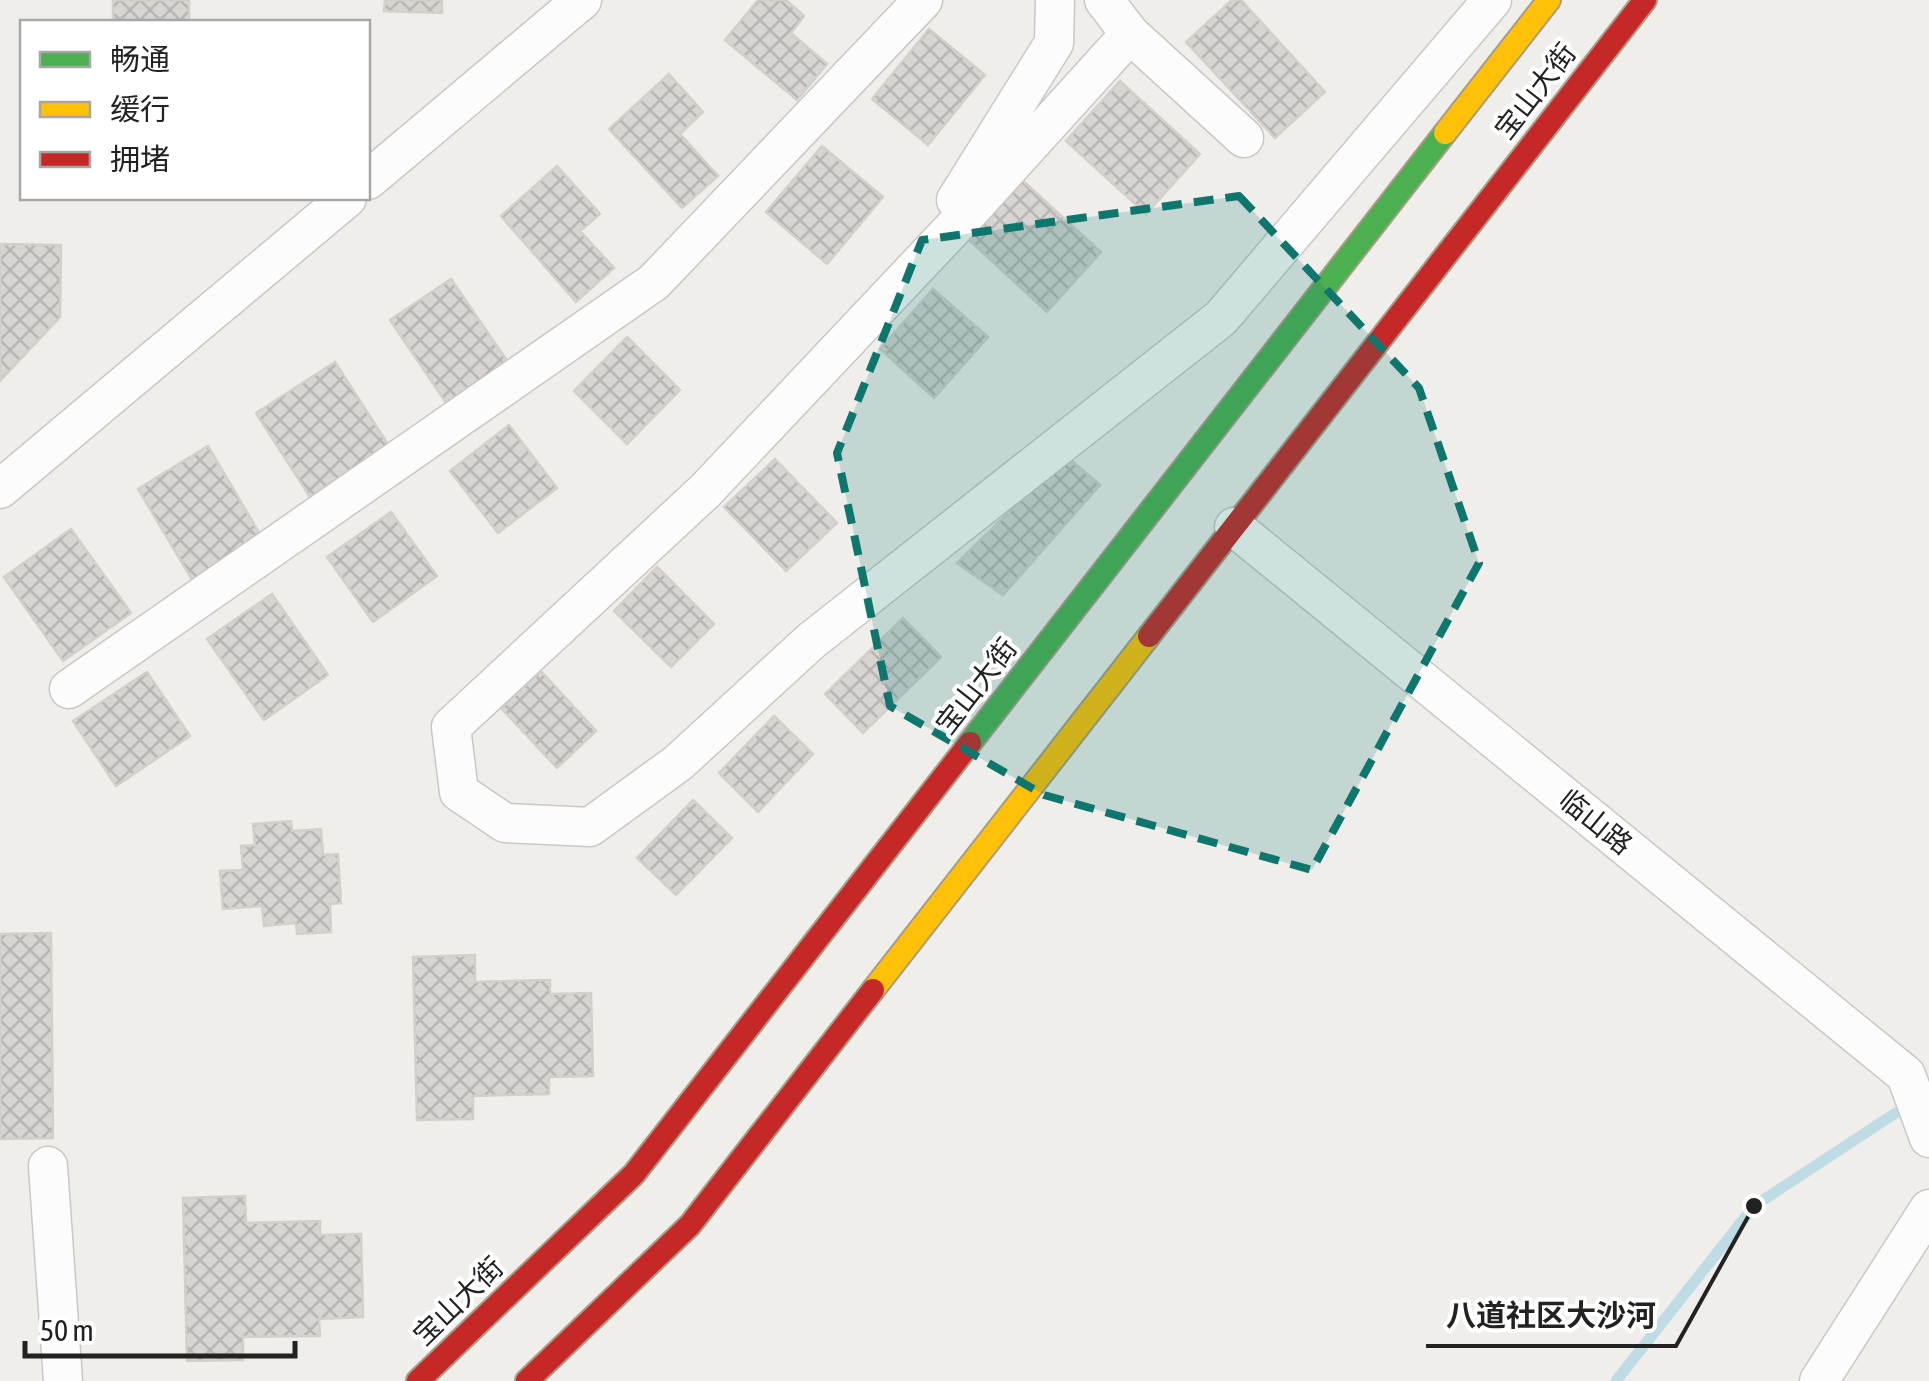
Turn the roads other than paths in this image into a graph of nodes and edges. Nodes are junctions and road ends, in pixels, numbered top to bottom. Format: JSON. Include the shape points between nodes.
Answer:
{"nodes":[{"id":1,"x":582,"y":0,"type":"edge"},
{"id":2,"x":924,"y":0,"type":"edge"},
{"id":3,"x":1054,"y":0,"type":"edge"},
{"id":4,"x":1104,"y":0,"type":"edge"},
{"id":5,"x":1492,"y":0,"type":"edge"},
{"id":6,"x":1549,"y":0,"type":"edge"},
{"id":7,"x":1644,"y":0,"type":"edge"},
{"id":8,"x":1130,"y":34,"type":"junction"},
{"id":9,"x":1244,"y":138,"type":"dead end"},
{"id":10,"x":370,"y":178,"type":"edge"},
{"id":11,"x":345,"y":200,"type":"edge"},
{"id":12,"x":910,"y":275,"type":"junction"},
{"id":13,"x":0,"y":489,"type":"edge"},
{"id":14,"x":1234,"y":527,"type":"junction"},
{"id":15,"x":69,"y":689,"type":"dead end"},
{"id":16,"x":1926,"y":1132,"type":"edge"},
{"id":17,"x":48,"y":1166,"type":"dead end"},
{"id":18,"x":1929,"y":1209,"type":"edge"},
{"id":19,"x":62,"y":1381,"type":"edge"},
{"id":20,"x":418,"y":1381,"type":"edge"},
{"id":21,"x":527,"y":1381,"type":"edge"},
{"id":22,"x":1819,"y":1381,"type":"edge"}],
"edges":[{"from":1,"to":10,"type":"street"},
{"from":2,"to":15,"type":"street","via":[[654,282]]},
{"from":3,"to":12,"type":"street","via":[[1054,43]]},
{"from":4,"to":8,"type":"street"},
{"from":5,"to":12,"type":"street","via":[[1220,318],[811,641],[678,763],[590,827],[505,823],[459,792],[452,728],[705,491]]},
{"from":6,"to":20,"type":"main road","name":"宝山大街","via":[[634,1174]]},
{"from":7,"to":14,"type":"main road","name":"宝山大街"},
{"from":8,"to":9,"type":"street"},
{"from":8,"to":12,"type":"street"},
{"from":11,"to":13,"type":"street"},
{"from":14,"to":16,"type":"street","name":"临山路","via":[[1906,1075]]},
{"from":14,"to":21,"type":"main road","name":"宝山大街","via":[[690,1225]]},
{"from":17,"to":19,"type":"street"},
{"from":18,"to":22,"type":"street"}]}
